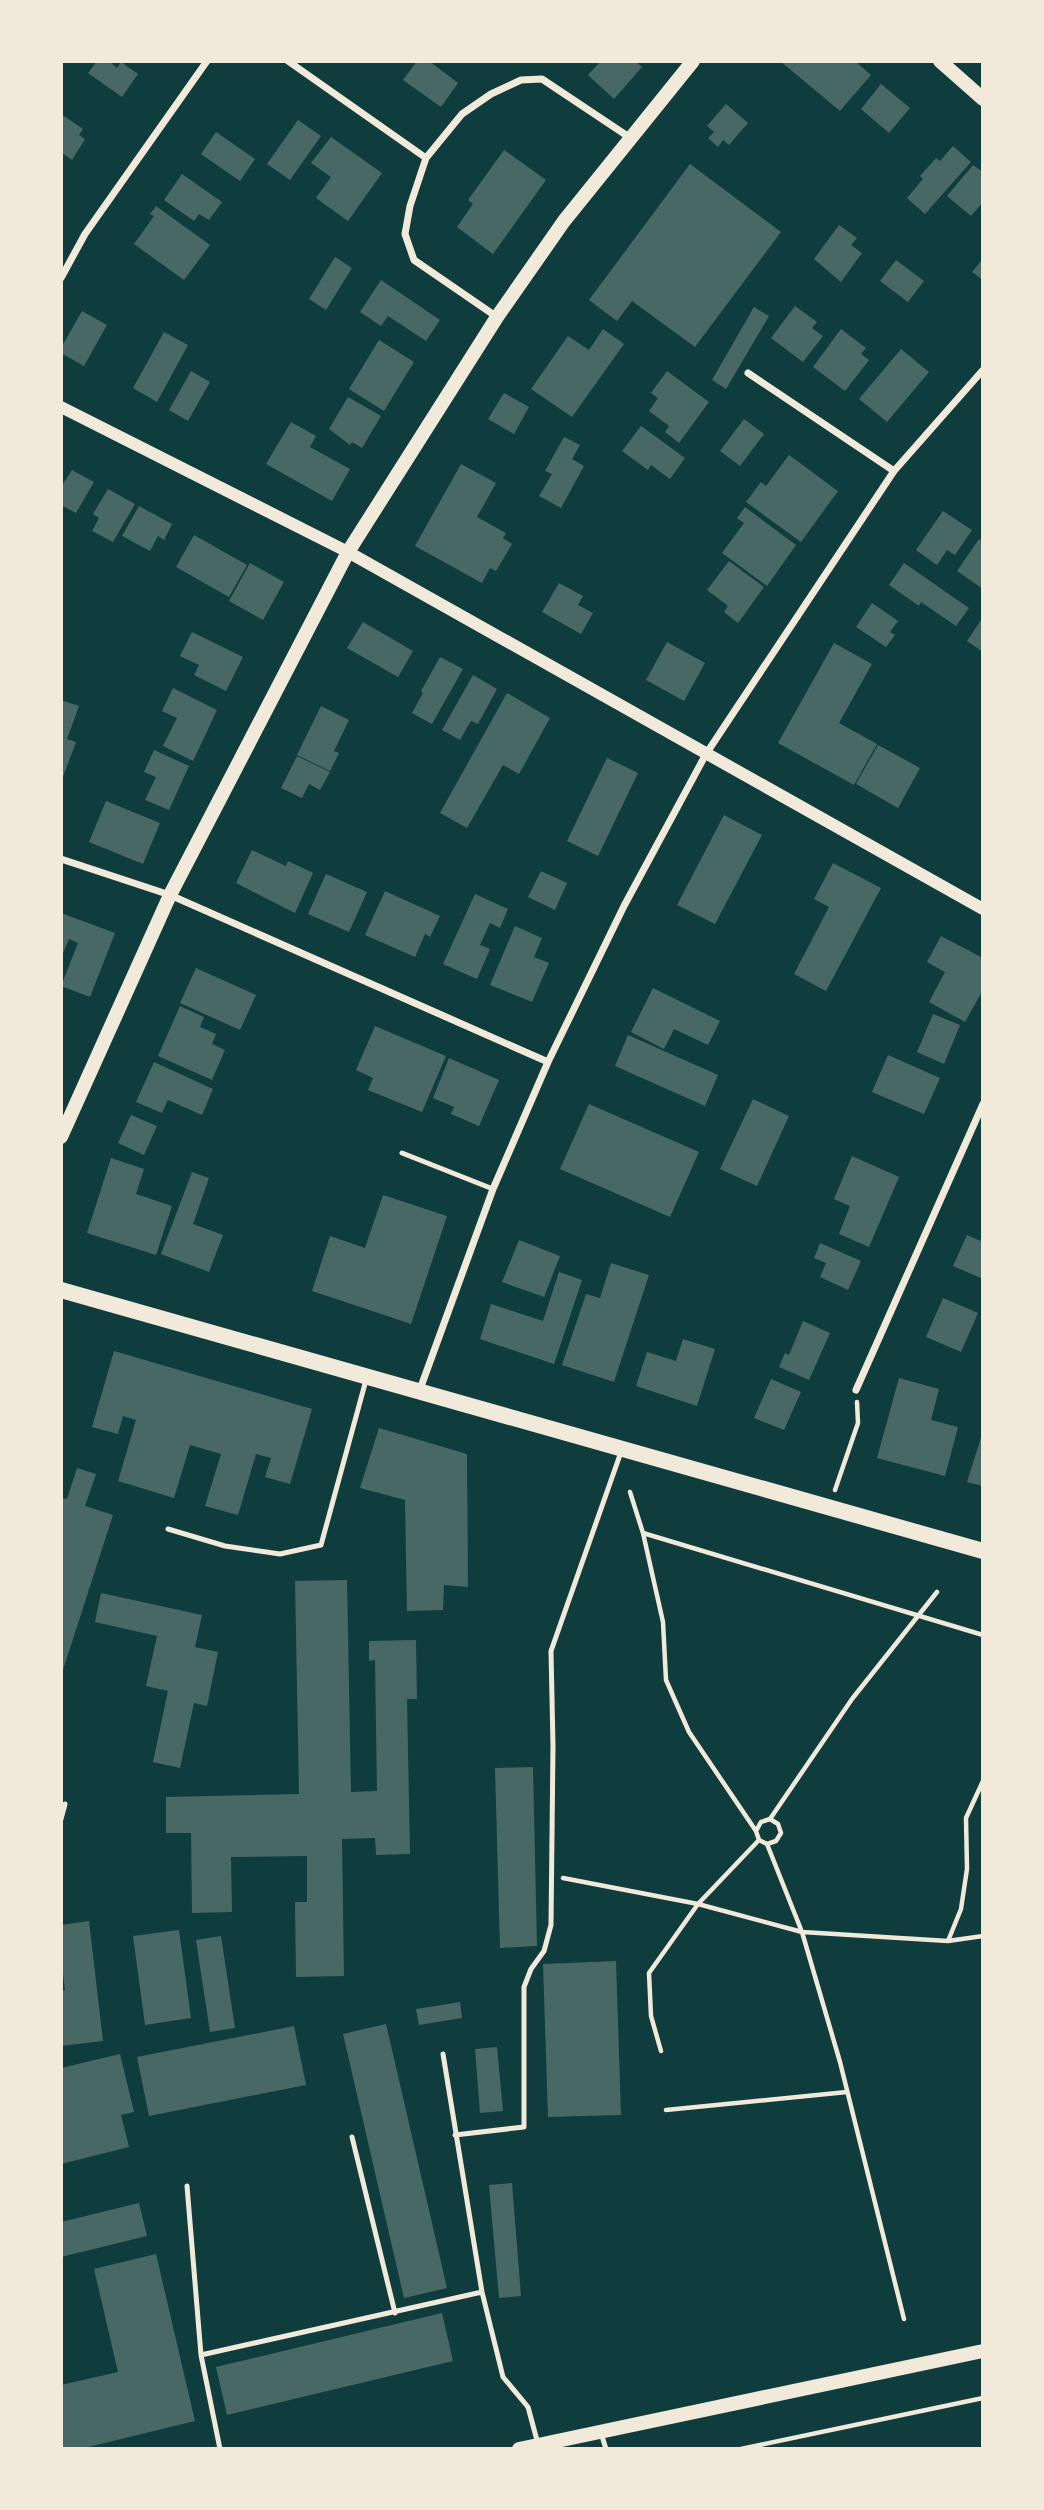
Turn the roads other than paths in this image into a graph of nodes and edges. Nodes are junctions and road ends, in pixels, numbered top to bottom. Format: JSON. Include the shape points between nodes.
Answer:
{"nodes":[{"id":1,"x":208,"y":61,"type":"edge"},
{"id":2,"x":288,"y":61,"type":"edge"},
{"id":3,"x":693,"y":61,"type":"edge"},
{"id":4,"x":940,"y":61,"type":"edge"},
{"id":5,"x":983,"y":99,"type":"edge"},
{"id":6,"x":629,"y":138,"type":"junction"},
{"id":7,"x":426,"y":158,"type":"junction"},
{"id":8,"x":61,"y":278,"type":"edge"},
{"id":9,"x":497,"y":317,"type":"junction"},
{"id":10,"x":983,"y":370,"type":"edge"},
{"id":11,"x":748,"y":373,"type":"dead end"},
{"id":12,"x":61,"y":407,"type":"edge"},
{"id":13,"x":894,"y":471,"type":"junction"},
{"id":14,"x":348,"y":552,"type":"junction"},
{"id":15,"x":706,"y":754,"type":"junction"},
{"id":16,"x":61,"y":859,"type":"edge"},
{"id":17,"x":170,"y":895,"type":"junction"},
{"id":18,"x":983,"y":909,"type":"edge"},
{"id":19,"x":548,"y":1062,"type":"junction"},
{"id":20,"x":983,"y":1104,"type":"edge"},
{"id":21,"x":61,"y":1137,"type":"edge"},
{"id":22,"x":402,"y":1153,"type":"dead end"},
{"id":23,"x":494,"y":1189,"type":"junction"},
{"id":24,"x":61,"y":1290,"type":"edge"},
{"id":25,"x":367,"y":1377,"type":"junction"},
{"id":26,"x":856,"y":1390,"type":"road end"},
{"id":27,"x":419,"y":1392,"type":"junction"},
{"id":28,"x":622,"y":1448,"type":"junction"},
{"id":29,"x":168,"y":1529,"type":"dead end"},
{"id":30,"x":983,"y":1551,"type":"edge"},
{"id":31,"x":65,"y":1804,"type":"dead end"},
{"id":32,"x":61,"y":1819,"type":"edge"},
{"id":33,"x":443,"y":2054,"type":"dead end"},
{"id":34,"x":455,"y":2134,"type":"junction"},
{"id":35,"x":352,"y":2137,"type":"dead end"},
{"id":36,"x":187,"y":2186,"type":"dead end"},
{"id":37,"x":482,"y":2292,"type":"junction"},
{"id":38,"x":394,"y":2313,"type":"junction"},
{"id":39,"x":983,"y":2351,"type":"edge"},
{"id":40,"x":201,"y":2355,"type":"junction"},
{"id":41,"x":601,"y":2430,"type":"junction"},
{"id":42,"x":538,"y":2444,"type":"junction"},
{"id":43,"x":220,"y":2449,"type":"edge"},
{"id":44,"x":519,"y":2449,"type":"edge"},
{"id":45,"x":606,"y":2449,"type":"edge"}],
"edges":[{"from":1,"to":8,"type":"street","via":[[85,234]]},
{"from":2,"to":7,"type":"street"},
{"from":3,"to":6,"type":"main road"},
{"from":4,"to":5,"type":"main road"},
{"from":6,"to":7,"type":"street","via":[[542,79],[520,80],[461,114]]},
{"from":6,"to":9,"type":"main road"},
{"from":7,"to":9,"type":"street","via":[[405,233],[414,260]]},
{"from":9,"to":14,"type":"main road"},
{"from":10,"to":13,"type":"street"},
{"from":11,"to":13,"type":"street"},
{"from":12,"to":14,"type":"street"},
{"from":13,"to":15,"type":"street"},
{"from":14,"to":15,"type":"street"},
{"from":14,"to":17,"type":"main road"},
{"from":15,"to":18,"type":"street"},
{"from":15,"to":19,"type":"street","via":[[624,906]]},
{"from":16,"to":17,"type":"street"},
{"from":17,"to":19,"type":"street"},
{"from":17,"to":21,"type":"main road"},
{"from":19,"to":23,"type":"street"},
{"from":20,"to":26,"type":"street"},
{"from":22,"to":23,"type":"lane"},
{"from":23,"to":27,"type":"street"},
{"from":24,"to":25,"type":"main road"},
{"from":25,"to":27,"type":"main road"},
{"from":25,"to":29,"type":"lane","via":[[321,1545],[280,1554],[225,1546]]},
{"from":27,"to":28,"type":"main road"},
{"from":28,"to":30,"type":"main road"},
{"from":28,"to":34,"type":"lane","via":[[551,1651],[551,1925],[544,1951],[524,1987],[524,2127]]},
{"from":31,"to":32,"type":"lane"},
{"from":33,"to":34,"type":"lane"},
{"from":34,"to":37,"type":"lane"},
{"from":35,"to":38,"type":"lane"},
{"from":36,"to":40,"type":"lane"},
{"from":37,"to":38,"type":"lane"},
{"from":37,"to":42,"type":"lane","via":[[503,2377],[528,2407]]},
{"from":38,"to":40,"type":"lane"},
{"from":39,"to":41,"type":"main road"},
{"from":40,"to":43,"type":"lane"},
{"from":41,"to":42,"type":"main road"},
{"from":41,"to":45,"type":"lane"},
{"from":42,"to":44,"type":"main road"}]}
